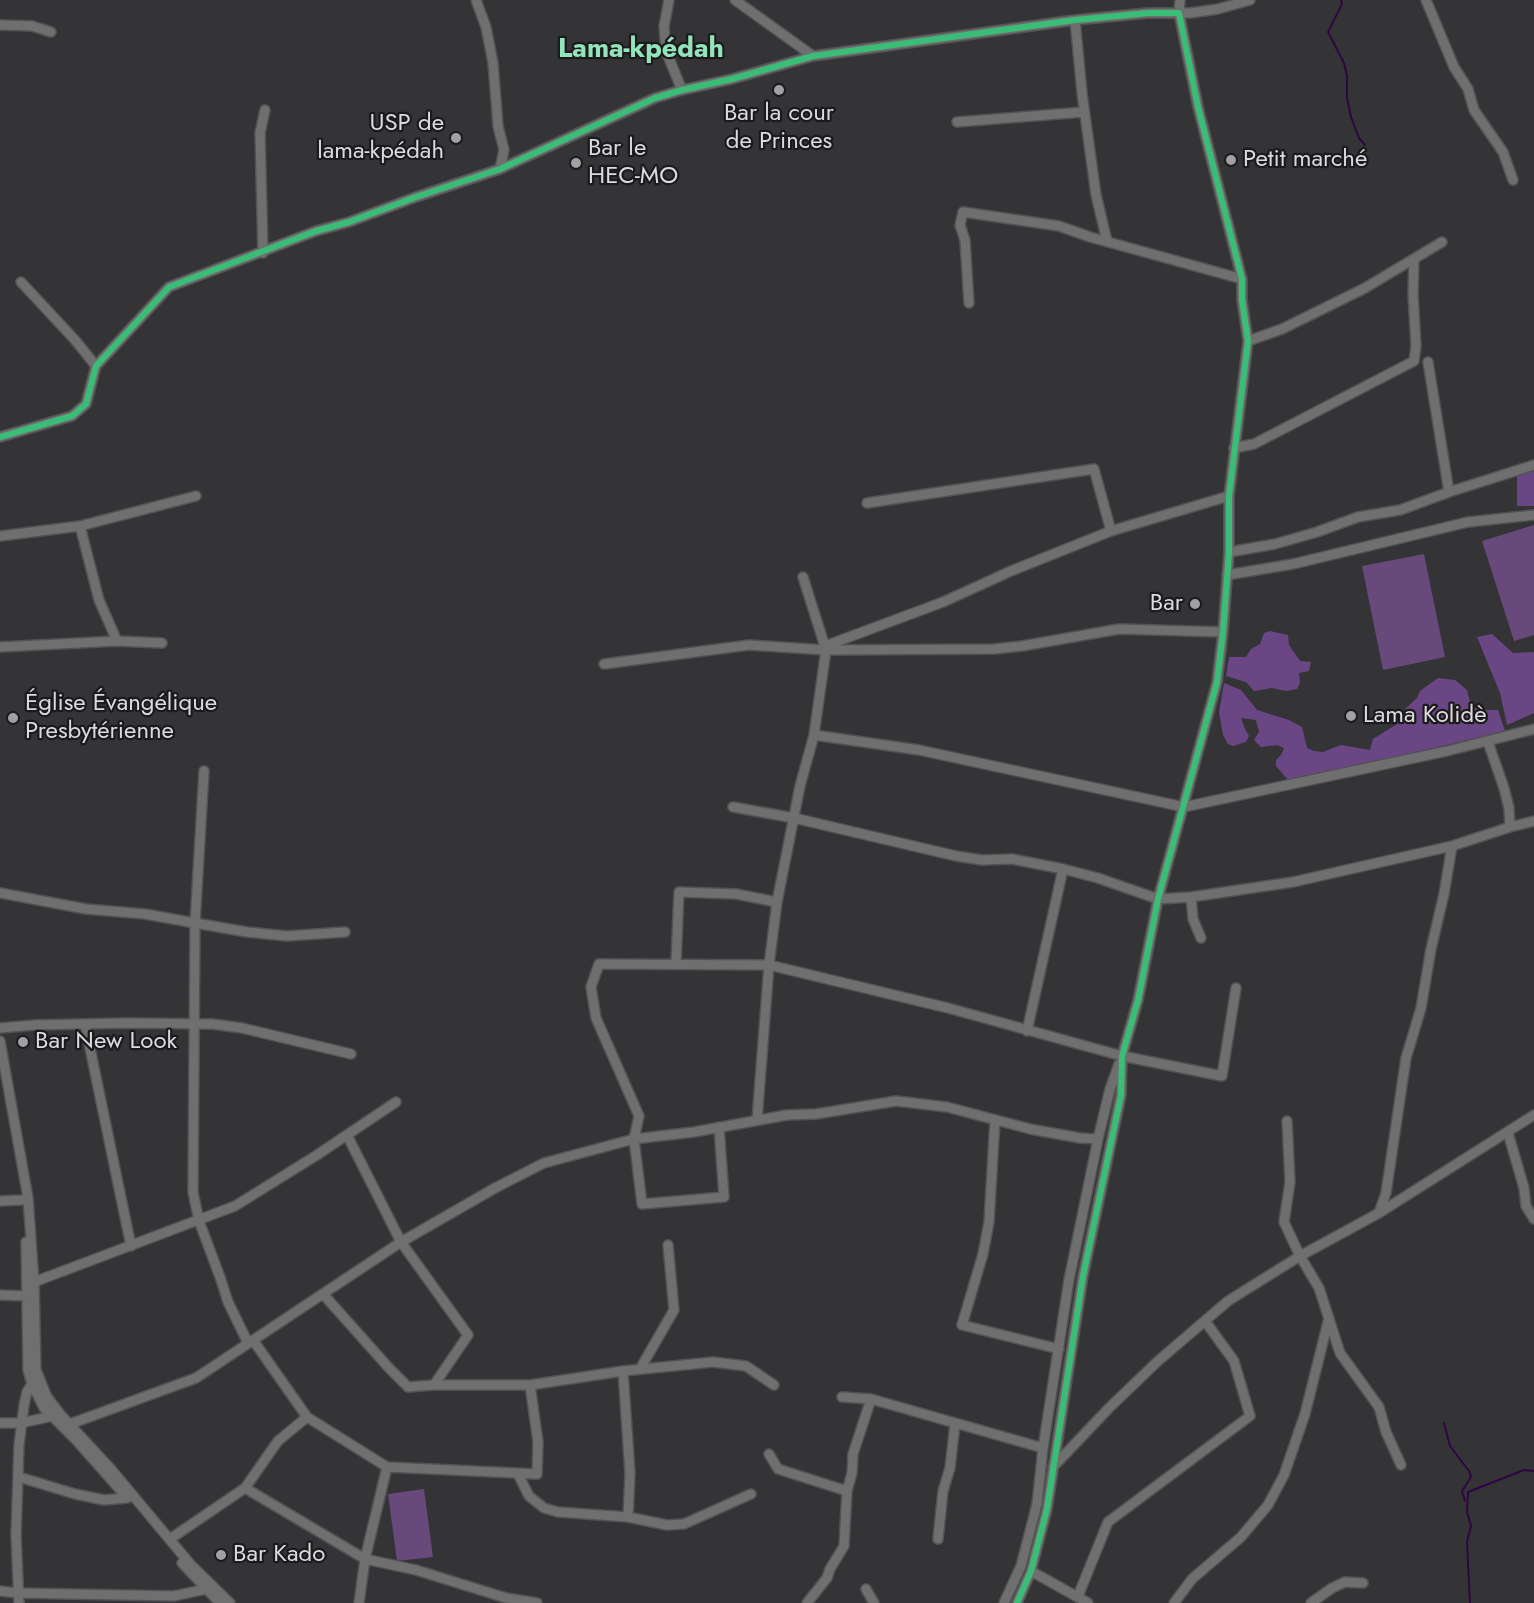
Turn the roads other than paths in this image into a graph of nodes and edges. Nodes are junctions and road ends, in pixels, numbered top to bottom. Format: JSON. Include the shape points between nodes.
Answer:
{"nodes":[{"id":1,"x":476,"y":0,"type":"edge"},
{"id":2,"x":669,"y":0,"type":"edge"},
{"id":3,"x":735,"y":0,"type":"edge"},
{"id":4,"x":1180,"y":0,"type":"edge"},
{"id":5,"x":1250,"y":0,"type":"edge"},
{"id":6,"x":1426,"y":0,"type":"edge"},
{"id":7,"x":1179,"y":13,"type":"junction"},
{"id":8,"x":1075,"y":20,"type":"junction"},
{"id":9,"x":0,"y":25,"type":"edge"},
{"id":10,"x":51,"y":32,"type":"dead end"},
{"id":11,"x":813,"y":56,"type":"junction"},
{"id":12,"x":682,"y":90,"type":"junction"},
{"id":13,"x":265,"y":110,"type":"dead end"},
{"id":14,"x":1084,"y":112,"type":"junction"},
{"id":15,"x":957,"y":122,"type":"dead end"},
{"id":16,"x":500,"y":169,"type":"junction"},
{"id":17,"x":1513,"y":180,"type":"dead end"},
{"id":18,"x":1107,"y":241,"type":"junction"},
{"id":19,"x":1442,"y":242,"type":"dead end"},
{"id":20,"x":263,"y":253,"type":"junction"},
{"id":21,"x":1414,"y":258,"type":"junction"},
{"id":22,"x":1242,"y":279,"type":"junction"},
{"id":23,"x":21,"y":282,"type":"dead end"},
{"id":24,"x":969,"y":303,"type":"dead end"},
{"id":25,"x":1248,"y":341,"type":"junction"},
{"id":26,"x":1428,"y":362,"type":"dead end"},
{"id":27,"x":96,"y":366,"type":"junction"},
{"id":28,"x":0,"y":437,"type":"edge"},
{"id":29,"x":1234,"y":448,"type":"junction"},
{"id":30,"x":1534,"y":465,"type":"edge"},
{"id":31,"x":1449,"y":492,"type":"junction"},
{"id":32,"x":196,"y":496,"type":"dead end"},
{"id":33,"x":1229,"y":496,"type":"junction"},
{"id":34,"x":867,"y":503,"type":"dead end"},
{"id":35,"x":1534,"y":515,"type":"edge"},
{"id":36,"x":80,"y":526,"type":"junction"},
{"id":37,"x":1111,"y":531,"type":"junction"},
{"id":38,"x":0,"y":536,"type":"edge"},
{"id":39,"x":1229,"y":552,"type":"junction"},
{"id":40,"x":1227,"y":575,"type":"junction"},
{"id":41,"x":803,"y":577,"type":"dead end"},
{"id":42,"x":1223,"y":632,"type":"junction"},
{"id":43,"x":117,"y":641,"type":"junction"},
{"id":44,"x":162,"y":643,"type":"dead end"},
{"id":45,"x":0,"y":647,"type":"edge"},
{"id":46,"x":825,"y":648,"type":"junction"},
{"id":47,"x":604,"y":664,"type":"dead end"},
{"id":48,"x":1534,"y":729,"type":"edge"},
{"id":49,"x":814,"y":735,"type":"junction"},
{"id":50,"x":1488,"y":742,"type":"junction"},
{"id":51,"x":204,"y":771,"type":"dead end"},
{"id":52,"x":733,"y":807,"type":"dead end"},
{"id":53,"x":1184,"y":807,"type":"junction"},
{"id":54,"x":794,"y":818,"type":"junction"},
{"id":55,"x":1534,"y":821,"type":"edge"},
{"id":56,"x":1510,"y":827,"type":"junction"},
{"id":57,"x":1452,"y":846,"type":"junction"},
{"id":58,"x":1063,"y":869,"type":"junction"},
{"id":59,"x":0,"y":893,"type":"edge"},
{"id":60,"x":1191,"y":897,"type":"junction"},
{"id":61,"x":1158,"y":899,"type":"junction"},
{"id":62,"x":777,"y":902,"type":"junction"},
{"id":63,"x":195,"y":923,"type":"junction"},
{"id":64,"x":345,"y":932,"type":"dead end"},
{"id":65,"x":1201,"y":938,"type":"dead end"},
{"id":66,"x":676,"y":963,"type":"junction"},
{"id":67,"x":769,"y":965,"type":"junction"},
{"id":68,"x":1236,"y":988,"type":"dead end"},
{"id":69,"x":194,"y":1023,"type":"junction"},
{"id":70,"x":85,"y":1024,"type":"junction"},
{"id":71,"x":0,"y":1028,"type":"edge"},
{"id":72,"x":1028,"y":1031,"type":"junction"},
{"id":73,"x":0,"y":1041,"type":"edge"},
{"id":74,"x":351,"y":1054,"type":"dead end"},
{"id":75,"x":1122,"y":1056,"type":"junction"},
{"id":76,"x":0,"y":1076,"type":"edge"},
{"id":77,"x":396,"y":1102,"type":"dead end"},
{"id":78,"x":1534,"y":1115,"type":"edge"},
{"id":79,"x":757,"y":1120,"type":"junction"},
{"id":80,"x":995,"y":1120,"type":"junction"},
{"id":81,"x":1287,"y":1121,"type":"dead end"},
{"id":82,"x":719,"y":1127,"type":"junction"},
{"id":83,"x":1508,"y":1133,"type":"junction"},
{"id":84,"x":347,"y":1135,"type":"junction"},
{"id":85,"x":634,"y":1139,"type":"junction"},
{"id":86,"x":1098,"y":1139,"type":"junction"},
{"id":87,"x":22,"y":1200,"type":"junction"},
{"id":88,"x":0,"y":1201,"type":"edge"},
{"id":89,"x":1379,"y":1214,"type":"junction"},
{"id":90,"x":1534,"y":1219,"type":"edge"},
{"id":91,"x":199,"y":1221,"type":"junction"},
{"id":92,"x":401,"y":1242,"type":"junction"},
{"id":93,"x":668,"y":1245,"type":"dead end"},
{"id":94,"x":131,"y":1246,"type":"junction"},
{"id":95,"x":1300,"y":1256,"type":"junction"},
{"id":96,"x":34,"y":1282,"type":"junction"},
{"id":97,"x":323,"y":1294,"type":"junction"},
{"id":98,"x":0,"y":1295,"type":"edge"},
{"id":99,"x":27,"y":1296,"type":"junction"},
{"id":100,"x":1329,"y":1318,"type":"junction"},
{"id":101,"x":1205,"y":1321,"type":"junction"},
{"id":102,"x":251,"y":1342,"type":"junction"},
{"id":103,"x":1059,"y":1349,"type":"junction"},
{"id":104,"x":640,"y":1369,"type":"junction"},
{"id":105,"x":623,"y":1371,"type":"junction"},
{"id":106,"x":32,"y":1384,"type":"junction"},
{"id":107,"x":434,"y":1385,"type":"junction"},
{"id":108,"x":530,"y":1385,"type":"junction"},
{"id":109,"x":774,"y":1385,"type":"dead end"},
{"id":110,"x":842,"y":1397,"type":"dead end"},
{"id":111,"x":871,"y":1399,"type":"junction"},
{"id":112,"x":56,"y":1415,"type":"junction"},
{"id":113,"x":307,"y":1418,"type":"junction"},
{"id":114,"x":0,"y":1423,"type":"edge"},
{"id":115,"x":21,"y":1423,"type":"junction"},
{"id":116,"x":70,"y":1424,"type":"junction"},
{"id":117,"x":954,"y":1424,"type":"junction"},
{"id":118,"x":1043,"y":1449,"type":"junction"},
{"id":119,"x":769,"y":1454,"type":"dead end"},
{"id":120,"x":1401,"y":1465,"type":"dead end"},
{"id":121,"x":387,"y":1467,"type":"junction"},
{"id":122,"x":1053,"y":1467,"type":"junction"},
{"id":123,"x":518,"y":1474,"type":"junction"},
{"id":124,"x":19,"y":1477,"type":"junction"},
{"id":125,"x":245,"y":1488,"type":"junction"},
{"id":126,"x":847,"y":1491,"type":"junction"},
{"id":127,"x":751,"y":1494,"type":"dead end"},
{"id":128,"x":127,"y":1498,"type":"junction"},
{"id":129,"x":628,"y":1517,"type":"junction"},
{"id":130,"x":170,"y":1539,"type":"junction"},
{"id":131,"x":938,"y":1539,"type":"dead end"},
{"id":132,"x":365,"y":1559,"type":"junction"},
{"id":133,"x":1031,"y":1571,"type":"junction"},
{"id":134,"x":1363,"y":1582,"type":"dead end"},
{"id":135,"x":206,"y":1589,"type":"junction"},
{"id":136,"x":866,"y":1589,"type":"dead end"},
{"id":137,"x":0,"y":1591,"type":"edge"},
{"id":138,"x":18,"y":1593,"type":"junction"},
{"id":139,"x":1078,"y":1596,"type":"junction"},
{"id":140,"x":19,"y":1603,"type":"edge"},
{"id":141,"x":220,"y":1603,"type":"edge"},
{"id":142,"x":230,"y":1603,"type":"edge"},
{"id":143,"x":359,"y":1603,"type":"edge"},
{"id":144,"x":537,"y":1603,"type":"edge"},
{"id":145,"x":807,"y":1603,"type":"edge"},
{"id":146,"x":874,"y":1603,"type":"edge"},
{"id":147,"x":1004,"y":1603,"type":"edge"},
{"id":148,"x":1017,"y":1603,"type":"edge"},
{"id":149,"x":1088,"y":1603,"type":"edge"},
{"id":150,"x":1174,"y":1603,"type":"edge"},
{"id":151,"x":1311,"y":1603,"type":"edge"}],
"edges":[{"from":1,"to":16,"type":"street","via":[[493,63],[504,150]]},
{"from":2,"to":12,"type":"street","via":[[664,26],[666,51]]},
{"from":3,"to":11,"type":"street"},
{"from":4,"to":7,"type":"street"},
{"from":5,"to":7,"type":"street","via":[[1218,9]]},
{"from":6,"to":17,"type":"street","via":[[1474,110],[1503,152]]},
{"from":7,"to":8,"type":"street"},
{"from":7,"to":22,"type":"street","via":[[1198,107]]},
{"from":8,"to":11,"type":"street"},
{"from":8,"to":14,"type":"street"},
{"from":9,"to":10,"type":"street","via":[[32,26]]},
{"from":11,"to":12,"type":"street"},
{"from":12,"to":16,"type":"street","via":[[655,98]]},
{"from":13,"to":20,"type":"street","via":[[260,133]]},
{"from":14,"to":15,"type":"street"},
{"from":14,"to":18,"type":"street"},
{"from":16,"to":20,"type":"street","via":[[316,231]]},
{"from":18,"to":22,"type":"street"},
{"from":18,"to":24,"type":"street","via":[[1059,226],[963,212],[960,225],[966,249]]},
{"from":19,"to":21,"type":"street"},
{"from":20,"to":27,"type":"street","via":[[169,287]]},
{"from":21,"to":25,"type":"street","via":[[1365,288],[1282,329]]},
{"from":21,"to":29,"type":"street","via":[[1414,361],[1254,444]]},
{"from":22,"to":25,"type":"street"},
{"from":23,"to":27,"type":"street"},
{"from":25,"to":29,"type":"street"},
{"from":26,"to":31,"type":"street"},
{"from":27,"to":28,"type":"street","via":[[86,404],[72,416]]},
{"from":29,"to":33,"type":"street"},
{"from":30,"to":31,"type":"street"},
{"from":31,"to":39,"type":"street","via":[[1400,510]]},
{"from":32,"to":36,"type":"street"},
{"from":33,"to":37,"type":"street"},
{"from":33,"to":39,"type":"street"},
{"from":34,"to":37,"type":"street","via":[[1094,469]]},
{"from":35,"to":40,"type":"street","via":[[1468,522],[1293,564]]},
{"from":36,"to":38,"type":"street"},
{"from":36,"to":43,"type":"street","via":[[99,600]]},
{"from":37,"to":46,"type":"street"},
{"from":39,"to":40,"type":"street"},
{"from":40,"to":42,"type":"street"},
{"from":41,"to":46,"type":"street"},
{"from":42,"to":46,"type":"street","via":[[1119,629],[994,649]]},
{"from":42,"to":53,"type":"street","via":[[1218,682]]},
{"from":43,"to":44,"type":"street"},
{"from":43,"to":45,"type":"street"},
{"from":46,"to":47,"type":"street","via":[[748,645]]},
{"from":46,"to":49,"type":"street"},
{"from":48,"to":50,"type":"street"},
{"from":49,"to":53,"type":"street","via":[[919,750]]},
{"from":49,"to":54,"type":"street"},
{"from":50,"to":53,"type":"street"},
{"from":50,"to":56,"type":"street","via":[[1504,788]]},
{"from":51,"to":63,"type":"street"},
{"from":52,"to":54,"type":"street"},
{"from":53,"to":61,"type":"street"},
{"from":54,"to":58,"type":"street","via":[[956,856],[1011,859]]},
{"from":54,"to":62,"type":"street"},
{"from":55,"to":56,"type":"street"},
{"from":56,"to":57,"type":"street"},
{"from":57,"to":60,"type":"street","via":[[1293,882]]},
{"from":57,"to":89,"type":"street","via":[[1421,1008],[1406,1058],[1386,1193]]},
{"from":58,"to":61,"type":"street"},
{"from":58,"to":72,"type":"street"},
{"from":59,"to":63,"type":"street"},
{"from":60,"to":61,"type":"street"},
{"from":60,"to":65,"type":"street","via":[[1193,920]]},
{"from":61,"to":75,"type":"street","via":[[1138,1000]]},
{"from":62,"to":66,"type":"street","via":[[736,894],[678,892]]},
{"from":62,"to":67,"type":"street"},
{"from":63,"to":64,"type":"street","via":[[287,936]]},
{"from":63,"to":69,"type":"street"},
{"from":66,"to":67,"type":"street"},
{"from":66,"to":85,"type":"street","via":[[599,964],[591,987],[596,1018],[639,1116]]},
{"from":67,"to":72,"type":"street"},
{"from":67,"to":79,"type":"street"},
{"from":68,"to":75,"type":"street","via":[[1222,1076]]},
{"from":69,"to":70,"type":"street"},
{"from":69,"to":74,"type":"street","via":[[243,1028]]},
{"from":69,"to":91,"type":"street","via":[[193,1191]]},
{"from":70,"to":71,"type":"street"},
{"from":70,"to":94,"type":"street"},
{"from":72,"to":75,"type":"street"},
{"from":73,"to":96,"type":"street","via":[[28,1198]]},
{"from":75,"to":86,"type":"street"},
{"from":75,"to":122,"type":"street","via":[[1121,1095],[1083,1276]]},
{"from":76,"to":87,"type":"street"},
{"from":77,"to":84,"type":"street"},
{"from":78,"to":83,"type":"street"},
{"from":79,"to":80,"type":"street","via":[[896,1101],[947,1107]]},
{"from":79,"to":82,"type":"street"},
{"from":80,"to":86,"type":"street"},
{"from":80,"to":103,"type":"street","via":[[989,1222],[962,1325]]},
{"from":81,"to":95,"type":"street","via":[[1290,1182],[1284,1222]]},
{"from":82,"to":85,"type":"street"},
{"from":82,"to":85,"type":"street","via":[[724,1197],[642,1204]]},
{"from":83,"to":89,"type":"street"},
{"from":83,"to":90,"type":"street","via":[[1526,1206]]},
{"from":84,"to":91,"type":"street","via":[[235,1206]]},
{"from":84,"to":92,"type":"street"},
{"from":85,"to":92,"type":"street","via":[[544,1162]]},
{"from":86,"to":103,"type":"street"},
{"from":87,"to":88,"type":"street"},
{"from":87,"to":99,"type":"street"},
{"from":89,"to":95,"type":"street"},
{"from":91,"to":94,"type":"street"},
{"from":91,"to":102,"type":"street","via":[[228,1302]]},
{"from":92,"to":97,"type":"street"},
{"from":92,"to":107,"type":"street","via":[[468,1335]]},
{"from":93,"to":104,"type":"street","via":[[674,1310]]},
{"from":94,"to":96,"type":"street"},
{"from":95,"to":100,"type":"street","via":[[1319,1288]]},
{"from":95,"to":101,"type":"street","via":[[1228,1301]]},
{"from":96,"to":112,"type":"street","via":[[36,1370]]},
{"from":97,"to":102,"type":"street"},
{"from":97,"to":107,"type":"street","via":[[408,1388]]},
{"from":98,"to":99,"type":"street"},
{"from":99,"to":106,"type":"street","via":[[28,1370]]},
{"from":100,"to":120,"type":"street","via":[[1340,1353],[1379,1407]]},
{"from":100,"to":150,"type":"street","via":[[1305,1414],[1279,1485],[1241,1537],[1192,1579]]},
{"from":101,"to":122,"type":"street","via":[[1125,1392]]},
{"from":101,"to":139,"type":"street","via":[[1234,1362],[1250,1416],[1108,1522]]},
{"from":102,"to":113,"type":"street"},
{"from":102,"to":116,"type":"street","via":[[196,1378]]},
{"from":103,"to":118,"type":"street"},
{"from":104,"to":105,"type":"street"},
{"from":104,"to":109,"type":"street","via":[[713,1362],[735,1364],[746,1366]]},
{"from":105,"to":108,"type":"street"},
{"from":105,"to":129,"type":"street","via":[[630,1473]]},
{"from":106,"to":112,"type":"street","via":[[38,1398]]},
{"from":106,"to":115,"type":"street"},
{"from":107,"to":108,"type":"street"},
{"from":108,"to":123,"type":"street","via":[[538,1442],[537,1474]]},
{"from":110,"to":111,"type":"street"},
{"from":111,"to":117,"type":"street"},
{"from":111,"to":126,"type":"street","via":[[857,1438]]},
{"from":112,"to":115,"type":"street"},
{"from":112,"to":116,"type":"street"},
{"from":112,"to":128,"type":"street"},
{"from":113,"to":121,"type":"street"},
{"from":113,"to":125,"type":"street","via":[[278,1441]]},
{"from":114,"to":115,"type":"street"},
{"from":115,"to":124,"type":"street"},
{"from":116,"to":130,"type":"street"},
{"from":117,"to":118,"type":"street"},
{"from":117,"to":131,"type":"street"},
{"from":118,"to":147,"type":"street","via":[[1037,1504],[1021,1566]]},
{"from":119,"to":126,"type":"street","via":[[778,1469]]},
{"from":121,"to":123,"type":"street"},
{"from":121,"to":132,"type":"street"},
{"from":122,"to":133,"type":"street"},
{"from":123,"to":129,"type":"street","via":[[529,1496],[544,1508]]},
{"from":124,"to":128,"type":"street","via":[[104,1500]]},
{"from":124,"to":138,"type":"street","via":[[15,1535]]},
{"from":125,"to":130,"type":"street"},
{"from":125,"to":132,"type":"street"},
{"from":126,"to":145,"type":"street","via":[[844,1546],[827,1578]]},
{"from":127,"to":129,"type":"street","via":[[684,1524]]},
{"from":128,"to":135,"type":"street"},
{"from":130,"to":142,"type":"street"},
{"from":132,"to":143,"type":"street"},
{"from":132,"to":144,"type":"street"},
{"from":133,"to":139,"type":"street"},
{"from":133,"to":148,"type":"street"},
{"from":134,"to":151,"type":"street","via":[[1345,1582]]},
{"from":135,"to":138,"type":"street","via":[[174,1596]]},
{"from":135,"to":141,"type":"street"},
{"from":136,"to":146,"type":"street"},
{"from":137,"to":138,"type":"street"},
{"from":138,"to":140,"type":"street"},
{"from":139,"to":149,"type":"street"}]}
